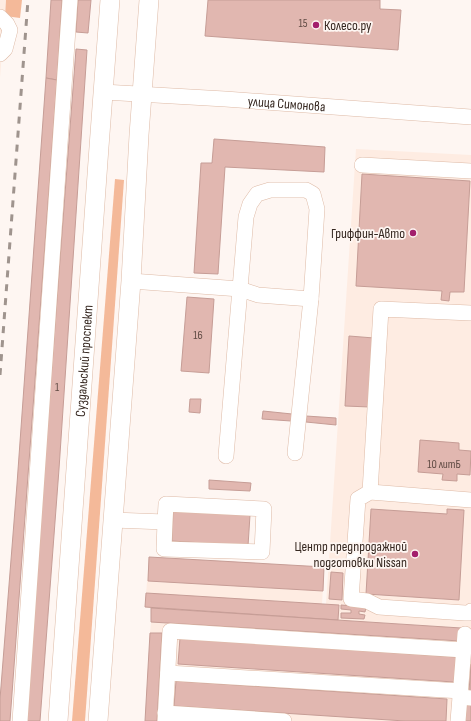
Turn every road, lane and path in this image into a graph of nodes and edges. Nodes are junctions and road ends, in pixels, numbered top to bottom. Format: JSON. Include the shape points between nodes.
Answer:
{"nodes":[{"id":1,"x":70,"y":0,"type":"edge"},
{"id":2,"x":110,"y":0,"type":"edge"},
{"id":3,"x":149,"y":0,"type":"edge"},
{"id":4,"x":0,"y":17,"type":"edge"},
{"id":5,"x":0,"y":54,"type":"edge"},
{"id":6,"x":103,"y":92,"type":"junction"},
{"id":7,"x":142,"y":94,"type":"junction"},
{"id":8,"x":471,"y":117,"type":"edge"},
{"id":9,"x":362,"y":165,"type":"dead end"},
{"id":10,"x":471,"y":171,"type":"edge"},
{"id":11,"x":131,"y":281,"type":"junction"},
{"id":12,"x":240,"y":289,"type":"junction"},
{"id":13,"x":311,"y":299,"type":"junction"},
{"id":14,"x":471,"y":312,"type":"edge"},
{"id":15,"x":295,"y":453,"type":"dead end"},
{"id":16,"x":226,"y":456,"type":"dead end"},
{"id":17,"x":370,"y":492,"type":"junction"},
{"id":18,"x":471,"y":500,"type":"edge"},
{"id":19,"x":112,"y":520,"type":"junction"},
{"id":20,"x":165,"y":522,"type":"junction"},
{"id":21,"x":471,"y":611,"type":"edge"},
{"id":22,"x":465,"y":634,"type":"dead end"},
{"id":23,"x":464,"y":650,"type":"junction"},
{"id":24,"x":168,"y":673,"type":"junction"},
{"id":25,"x":464,"y":695,"type":"edge"},
{"id":26,"x":165,"y":717,"type":"edge"},
{"id":27,"x":20,"y":721,"type":"edge"},
{"id":28,"x":58,"y":721,"type":"edge"},
{"id":29,"x":98,"y":721,"type":"edge"},
{"id":30,"x":284,"y":721,"type":"edge"},
{"id":31,"x":458,"y":721,"type":"edge"}],
"edges":[{"from":1,"to":27,"type":"street"},
{"from":2,"to":6,"type":"main road","name":"Суздальский проспект"},
{"from":3,"to":7,"type":"main road"},
{"from":4,"to":5,"type":"street","via":[[10,30],[5,49]]},
{"from":6,"to":7,"type":"street","name":"улица Симонова"},
{"from":6,"to":28,"type":"main road","name":"Суздальский проспект"},
{"from":7,"to":8,"type":"street","name":"улица Симонова"},
{"from":7,"to":11,"type":"main road"},
{"from":9,"to":10,"type":"street"},
{"from":11,"to":12,"type":"street"},
{"from":11,"to":19,"type":"main road"},
{"from":12,"to":13,"type":"street","via":[[258,296]]},
{"from":12,"to":13,"type":"street","via":[[246,217],[250,204],[257,194],[270,190],[306,190],[313,194],[317,209]]},
{"from":12,"to":16,"type":"street"},
{"from":13,"to":15,"type":"street"},
{"from":14,"to":17,"type":"street","via":[[382,308]]},
{"from":17,"to":18,"type":"street"},
{"from":17,"to":21,"type":"street","via":[[358,499],[351,599],[367,601],[378,607],[465,613]]},
{"from":19,"to":20,"type":"street"},
{"from":19,"to":29,"type":"main road"},
{"from":20,"to":20,"type":"street","via":[[164,549],[262,552],[264,509],[166,504]]},
{"from":22,"to":23,"type":"street"},
{"from":23,"to":24,"type":"street","via":[[170,631]]},
{"from":23,"to":25,"type":"street"},
{"from":24,"to":25,"type":"street"},
{"from":24,"to":26,"type":"street"},
{"from":25,"to":31,"type":"street"},
{"from":26,"to":30,"type":"street"}]}
